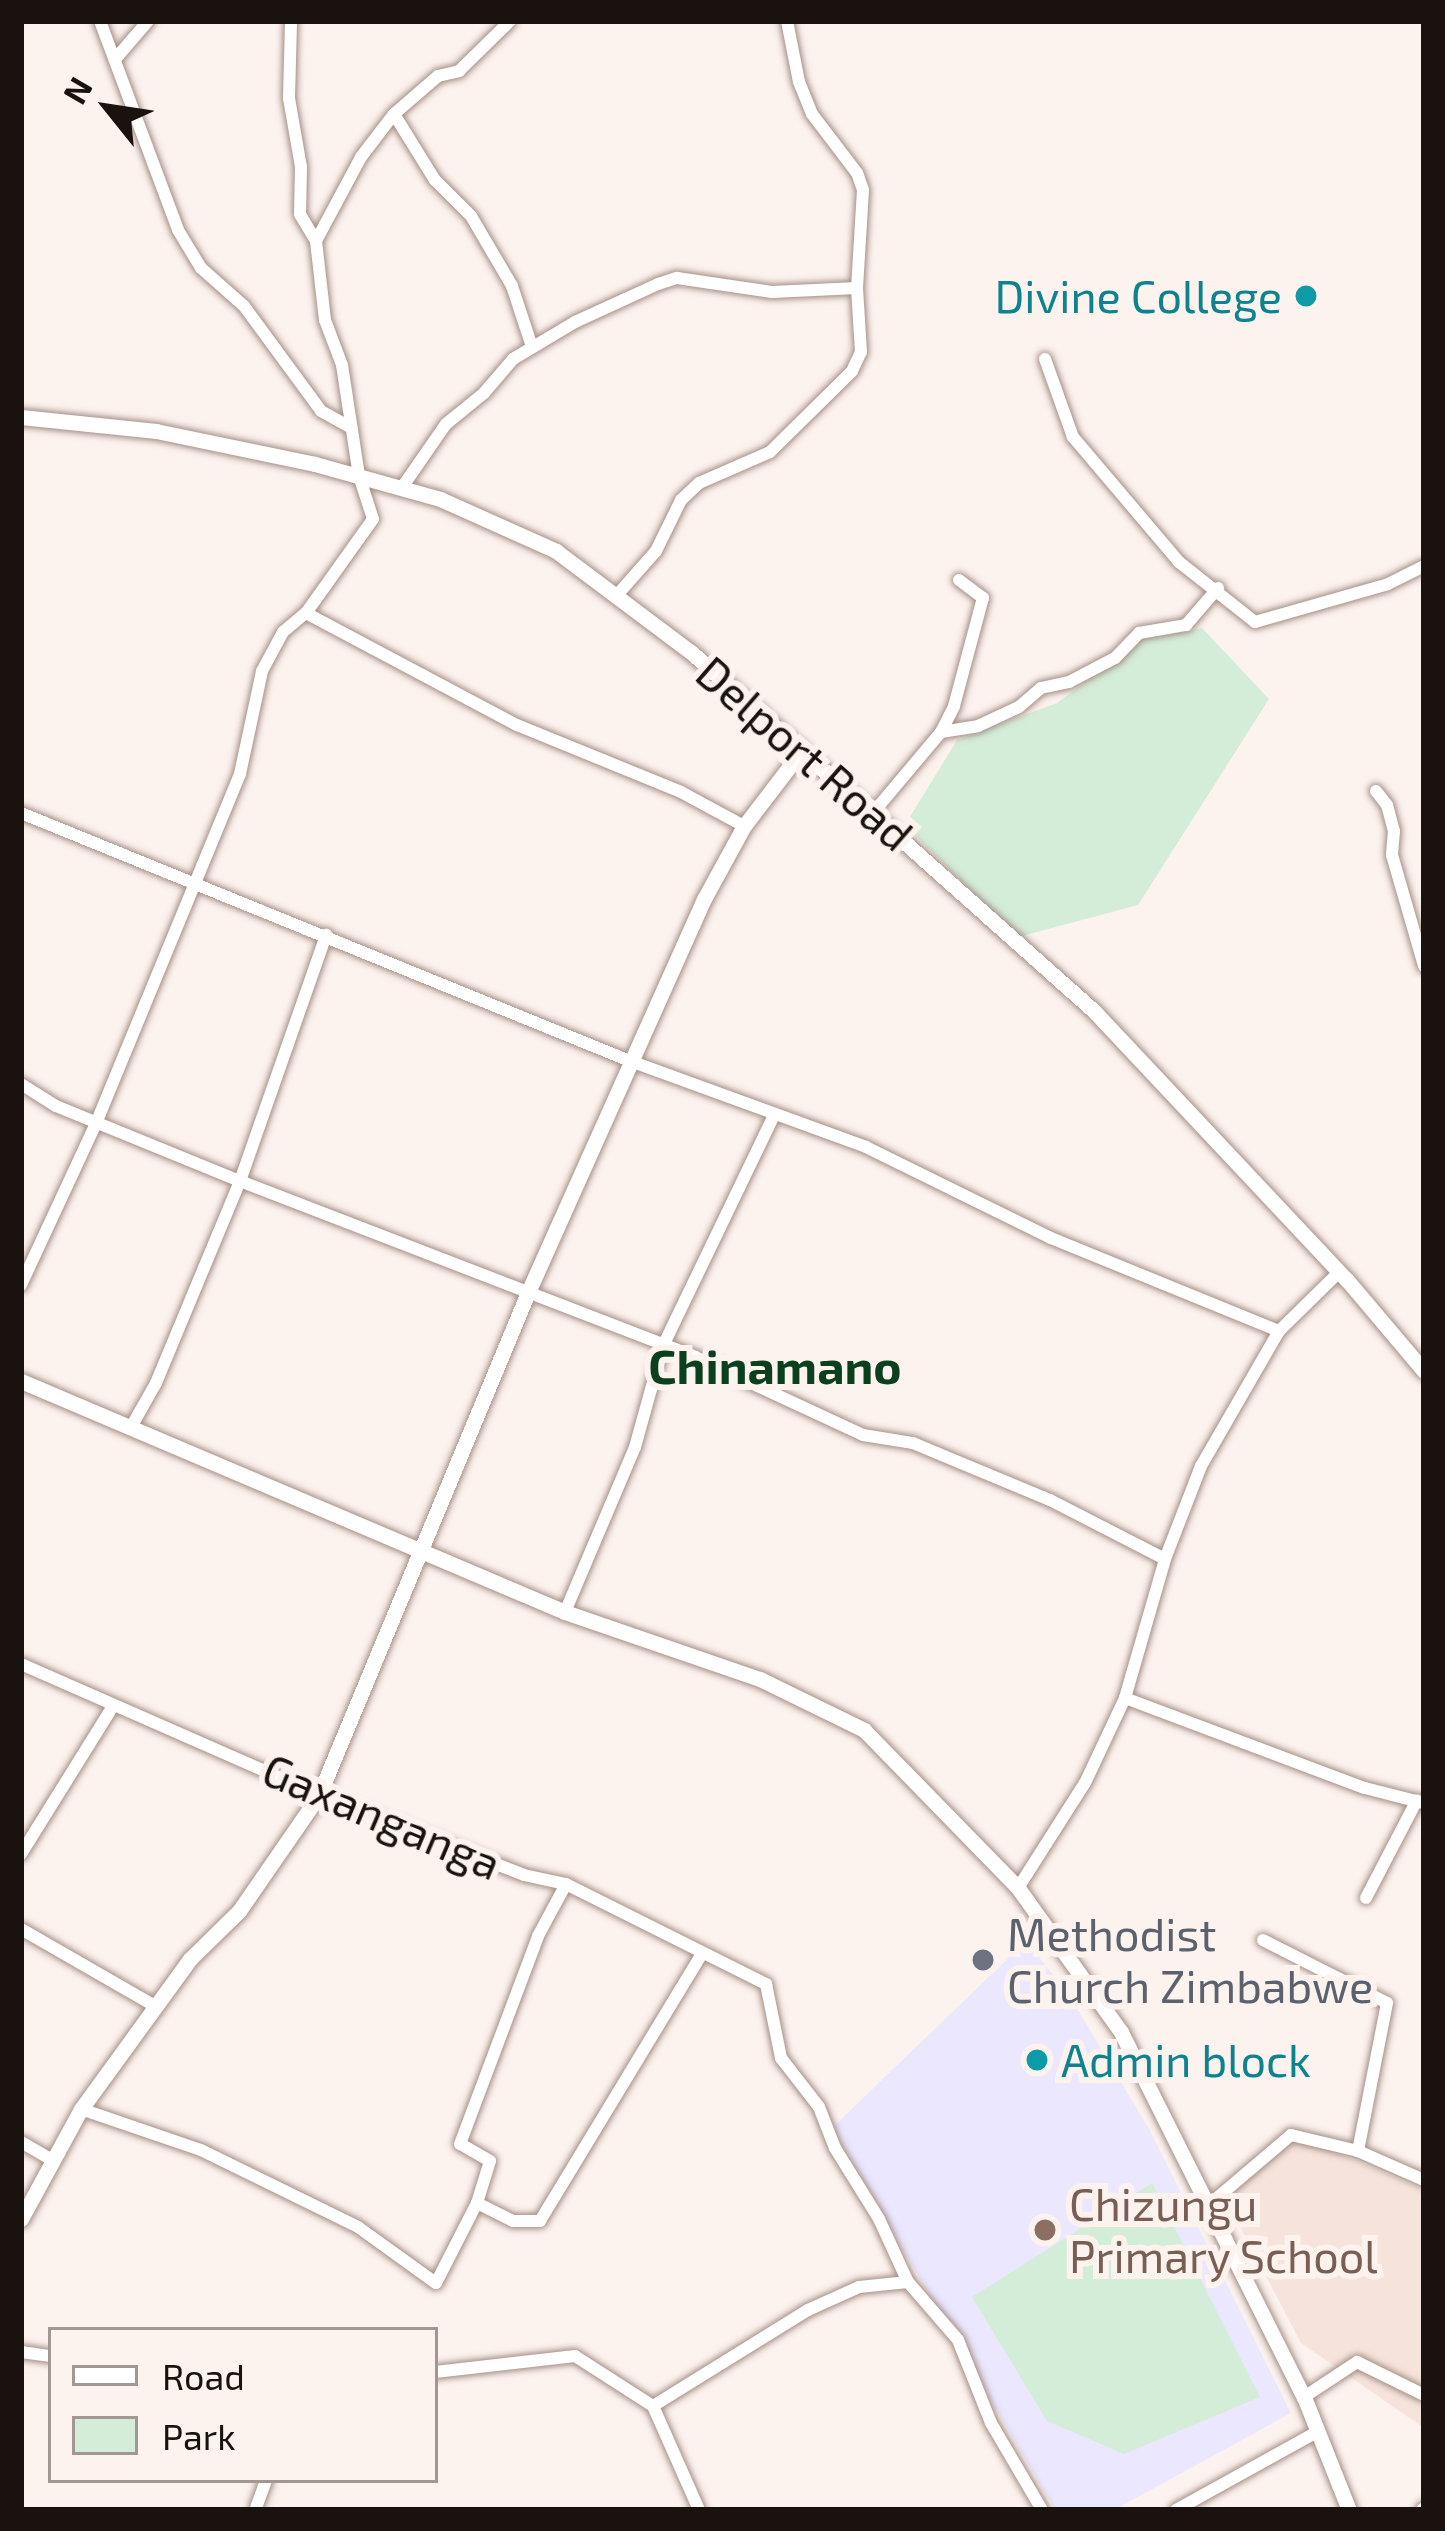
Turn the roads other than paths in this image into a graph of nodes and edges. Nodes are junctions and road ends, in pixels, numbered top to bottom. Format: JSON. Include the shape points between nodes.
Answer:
{"nodes":[{"id":1,"x":100,"y":21,"type":"edge"},
{"id":2,"x":148,"y":21,"type":"edge"},
{"id":3,"x":291,"y":21,"type":"edge"},
{"id":4,"x":510,"y":21,"type":"edge"},
{"id":5,"x":787,"y":21,"type":"edge"},
{"id":6,"x":117,"y":58,"type":"junction"},
{"id":7,"x":394,"y":114,"type":"junction"},
{"id":8,"x":316,"y":241,"type":"junction"},
{"id":9,"x":857,"y":288,"type":"junction"},
{"id":10,"x":532,"y":347,"type":"junction"},
{"id":11,"x":1045,"y":359,"type":"dead end"},
{"id":12,"x":21,"y":417,"type":"edge"},
{"id":13,"x":352,"y":428,"type":"junction"},
{"id":14,"x":359,"y":476,"type":"junction"},
{"id":15,"x":403,"y":486,"type":"junction"},
{"id":16,"x":1424,"y":566,"type":"edge"},
{"id":17,"x":958,"y":580,"type":"dead end"},
{"id":18,"x":1218,"y":589,"type":"junction"},
{"id":19,"x":618,"y":594,"type":"junction"},
{"id":20,"x":306,"y":613,"type":"junction"},
{"id":21,"x":941,"y":732,"type":"junction"},
{"id":22,"x":800,"y":754,"type":"junction"},
{"id":23,"x":1376,"y":791,"type":"dead end"},
{"id":24,"x":21,"y":813,"type":"edge"},
{"id":25,"x":872,"y":814,"type":"junction"},
{"id":26,"x":744,"y":826,"type":"junction"},
{"id":27,"x":196,"y":880,"type":"junction"},
{"id":28,"x":326,"y":935,"type":"junction"},
{"id":29,"x":1424,"y":966,"type":"edge"},
{"id":30,"x":630,"y":1061,"type":"junction"},
{"id":31,"x":21,"y":1084,"type":"edge"},
{"id":32,"x":774,"y":1114,"type":"junction"},
{"id":33,"x":97,"y":1121,"type":"junction"},
{"id":34,"x":241,"y":1181,"type":"junction"},
{"id":35,"x":1339,"y":1272,"type":"junction"},
{"id":36,"x":21,"y":1285,"type":"edge"},
{"id":37,"x":529,"y":1290,"type":"junction"},
{"id":38,"x":1279,"y":1330,"type":"junction"},
{"id":39,"x":663,"y":1346,"type":"junction"},
{"id":40,"x":1424,"y":1372,"type":"edge"},
{"id":41,"x":21,"y":1381,"type":"edge"},
{"id":42,"x":130,"y":1430,"type":"junction"},
{"id":43,"x":424,"y":1551,"type":"junction"},
{"id":44,"x":1165,"y":1558,"type":"junction"},
{"id":45,"x":565,"y":1612,"type":"junction"},
{"id":46,"x":21,"y":1664,"type":"edge"},
{"id":47,"x":1125,"y":1699,"type":"junction"},
{"id":48,"x":113,"y":1706,"type":"junction"},
{"id":49,"x":319,"y":1795,"type":"junction"},
{"id":50,"x":1421,"y":1801,"type":"edge"},
{"id":51,"x":21,"y":1854,"type":"edge"},
{"id":52,"x":566,"y":1883,"type":"junction"},
{"id":53,"x":1018,"y":1888,"type":"junction"},
{"id":54,"x":1366,"y":1898,"type":"dead end"},
{"id":55,"x":21,"y":1929,"type":"edge"},
{"id":56,"x":1263,"y":1940,"type":"dead end"},
{"id":57,"x":702,"y":1953,"type":"junction"},
{"id":58,"x":155,"y":2006,"type":"junction"},
{"id":59,"x":81,"y":2109,"type":"junction"},
{"id":60,"x":21,"y":2142,"type":"edge"},
{"id":61,"x":1358,"y":2151,"type":"junction"},
{"id":62,"x":52,"y":2160,"type":"junction"},
{"id":63,"x":1424,"y":2180,"type":"edge"},
{"id":64,"x":477,"y":2203,"type":"junction"},
{"id":65,"x":1211,"y":2203,"type":"junction"},
{"id":66,"x":21,"y":2219,"type":"edge"},
{"id":67,"x":908,"y":2282,"type":"junction"},
{"id":68,"x":438,"y":2372,"type":"edge"},
{"id":69,"x":1424,"y":2395,"type":"edge"},
{"id":70,"x":1304,"y":2397,"type":"junction"},
{"id":71,"x":653,"y":2405,"type":"junction"},
{"id":72,"x":1315,"y":2433,"type":"junction"},
{"id":73,"x":699,"y":2510,"type":"edge"},
{"id":74,"x":1042,"y":2510,"type":"edge"},
{"id":75,"x":1176,"y":2510,"type":"edge"},
{"id":76,"x":1349,"y":2510,"type":"edge"}],
"edges":[{"from":1,"to":6,"type":"street"},
{"from":2,"to":6,"type":"street"},
{"from":3,"to":8,"type":"street","via":[[300,214]]},
{"from":4,"to":7,"type":"street","via":[[459,71],[439,76]]},
{"from":5,"to":9,"type":"street","via":[[812,113],[863,190]]},
{"from":6,"to":13,"type":"street","via":[[178,230],[201,268],[244,306],[321,411]]},
{"from":7,"to":8,"type":"street"},
{"from":7,"to":10,"type":"street","via":[[435,180],[471,216],[512,286]]},
{"from":8,"to":13,"type":"street","via":[[325,320]]},
{"from":9,"to":10,"type":"street","via":[[772,292],[677,278]]},
{"from":9,"to":19,"type":"street","via":[[861,352],[852,371],[770,452],[699,483],[681,500],[656,550]]},
{"from":10,"to":15,"type":"street","via":[[446,424]]},
{"from":11,"to":18,"type":"street","via":[[1073,437],[1179,562]]},
{"from":12,"to":14,"type":"street","name":"Delport Road","via":[[212,440]]},
{"from":13,"to":14,"type":"street"},
{"from":14,"to":15,"type":"street","name":"Delport Road"},
{"from":14,"to":20,"type":"street","via":[[373,519]]},
{"from":15,"to":19,"type":"street","name":"Delport Road","via":[[513,528]]},
{"from":16,"to":18,"type":"street","via":[[1255,622]]},
{"from":17,"to":21,"type":"street","via":[[983,598]]},
{"from":18,"to":21,"type":"street","via":[[1186,625],[1139,633],[1115,658],[1069,682],[1041,688],[978,726]]},
{"from":19,"to":22,"type":"street","name":"Delport Road"},
{"from":20,"to":26,"type":"street","via":[[517,724]]},
{"from":20,"to":27,"type":"street","via":[[283,632],[262,671],[240,775]]},
{"from":21,"to":25,"type":"street"},
{"from":22,"to":25,"type":"street","name":"Delport Road"},
{"from":22,"to":26,"type":"street"},
{"from":23,"to":29,"type":"street","via":[[1394,830],[1392,855]]},
{"from":24,"to":27,"type":"street"},
{"from":25,"to":35,"type":"street","name":"Delport Road","via":[[1094,1011]]},
{"from":26,"to":30,"type":"street"},
{"from":27,"to":28,"type":"street"},
{"from":27,"to":33,"type":"street"},
{"from":28,"to":30,"type":"street"},
{"from":28,"to":34,"type":"street"},
{"from":30,"to":32,"type":"street"},
{"from":30,"to":37,"type":"street"},
{"from":31,"to":33,"type":"street"},
{"from":32,"to":38,"type":"street"},
{"from":32,"to":39,"type":"street"},
{"from":33,"to":34,"type":"street"},
{"from":33,"to":36,"type":"street"},
{"from":34,"to":37,"type":"street"},
{"from":34,"to":42,"type":"street"},
{"from":35,"to":38,"type":"street"},
{"from":35,"to":40,"type":"street","name":"Delport Road"},
{"from":37,"to":39,"type":"street"},
{"from":37,"to":43,"type":"street"},
{"from":38,"to":44,"type":"street","via":[[1201,1466]]},
{"from":39,"to":44,"type":"street","via":[[863,1436],[914,1443],[1050,1500]]},
{"from":39,"to":45,"type":"street","via":[[635,1447]]},
{"from":41,"to":42,"type":"street"},
{"from":42,"to":43,"type":"street"},
{"from":43,"to":45,"type":"street"},
{"from":43,"to":49,"type":"street"},
{"from":44,"to":47,"type":"street"},
{"from":45,"to":53,"type":"street","via":[[760,1679],[864,1730]]},
{"from":46,"to":48,"type":"street","name":"Gaxanganga"},
{"from":47,"to":50,"type":"street"},
{"from":47,"to":53,"type":"street","via":[[1085,1783]]},
{"from":48,"to":49,"type":"street","name":"Gaxanganga"},
{"from":48,"to":51,"type":"street"},
{"from":49,"to":52,"type":"street","name":"Gaxanganga","via":[[524,1875]]},
{"from":49,"to":58,"type":"street","via":[[239,1911]]},
{"from":50,"to":54,"type":"street"},
{"from":52,"to":57,"type":"street","name":"Gaxanganga"},
{"from":52,"to":64,"type":"street","via":[[460,2144],[490,2161]]},
{"from":53,"to":65,"type":"street","via":[[1121,2032]]},
{"from":55,"to":58,"type":"street"},
{"from":56,"to":61,"type":"street","via":[[1387,2003]]},
{"from":57,"to":64,"type":"street","via":[[540,2221],[513,2221]]},
{"from":57,"to":67,"type":"street","name":"Gaxanganga","via":[[766,1984],[782,2058],[819,2107]]},
{"from":58,"to":59,"type":"street"},
{"from":59,"to":62,"type":"street"},
{"from":59,"to":64,"type":"street","via":[[201,2150],[358,2228],[436,2283]]},
{"from":60,"to":62,"type":"street"},
{"from":61,"to":63,"type":"street"},
{"from":61,"to":65,"type":"street","via":[[1291,2135]]},
{"from":62,"to":66,"type":"street"},
{"from":65,"to":70,"type":"street"},
{"from":67,"to":71,"type":"street","via":[[859,2287],[808,2310]]},
{"from":67,"to":74,"type":"street","via":[[958,2340],[991,2423]]},
{"from":68,"to":71,"type":"street","via":[[575,2356]]},
{"from":69,"to":70,"type":"street","via":[[1357,2362]]},
{"from":70,"to":72,"type":"street"},
{"from":71,"to":73,"type":"street"},
{"from":72,"to":75,"type":"street"},
{"from":72,"to":76,"type":"street"}]}
